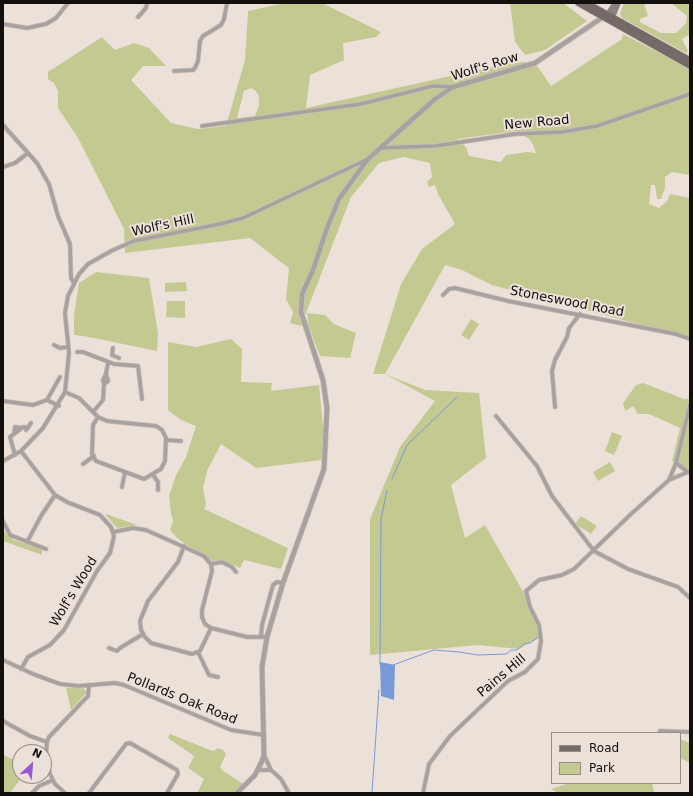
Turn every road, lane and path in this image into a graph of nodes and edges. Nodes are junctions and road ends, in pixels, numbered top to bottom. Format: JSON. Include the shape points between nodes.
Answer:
{"nodes":[{"id":1,"x":68,"y":3,"type":"edge"},
{"id":2,"x":147,"y":3,"type":"edge"},
{"id":3,"x":227,"y":3,"type":"edge"},
{"id":4,"x":578,"y":3,"type":"edge"},
{"id":5,"x":587,"y":3,"type":"edge"},
{"id":6,"x":617,"y":3,"type":"edge"},
{"id":7,"x":607,"y":17,"type":"junction"},
{"id":8,"x":138,"y":18,"type":"dead end"},
{"id":9,"x":3,"y":24,"type":"edge"},
{"id":10,"x":690,"y":60,"type":"edge"},
{"id":11,"x":690,"y":66,"type":"edge"},
{"id":12,"x":174,"y":71,"type":"dead end"},
{"id":13,"x":453,"y":86,"type":"junction"},
{"id":14,"x":690,"y":94,"type":"edge"},
{"id":15,"x":3,"y":125,"type":"edge"},
{"id":16,"x":202,"y":126,"type":"dead end"},
{"id":17,"x":380,"y":148,"type":"junction"},
{"id":18,"x":28,"y":153,"type":"junction"},
{"id":19,"x":367,"y":160,"type":"junction"},
{"id":20,"x":3,"y":166,"type":"edge"},
{"id":21,"x":74,"y":283,"type":"junction"},
{"id":22,"x":443,"y":296,"type":"dead end"},
{"id":23,"x":580,"y":314,"type":"junction"},
{"id":24,"x":690,"y":339,"type":"edge"},
{"id":25,"x":54,"y":345,"type":"dead end"},
{"id":26,"x":68,"y":347,"type":"junction"},
{"id":27,"x":113,"y":348,"type":"dead end"},
{"id":28,"x":77,"y":352,"type":"dead end"},
{"id":29,"x":108,"y":362,"type":"junction"},
{"id":30,"x":114,"y":364,"type":"junction"},
{"id":31,"x":60,"y":377,"type":"dead end"},
{"id":32,"x":65,"y":392,"type":"junction"},
{"id":33,"x":142,"y":399,"type":"dead end"},
{"id":34,"x":47,"y":400,"type":"junction"},
{"id":35,"x":3,"y":401,"type":"edge"},
{"id":36,"x":690,"y":405,"type":"edge"},
{"id":37,"x":58,"y":406,"type":"junction"},
{"id":38,"x":555,"y":407,"type":"dead end"},
{"id":39,"x":93,"y":412,"type":"junction"},
{"id":40,"x":496,"y":416,"type":"dead end"},
{"id":41,"x":98,"y":417,"type":"junction"},
{"id":42,"x":31,"y":423,"type":"dead end"},
{"id":43,"x":166,"y":440,"type":"junction"},
{"id":44,"x":181,"y":441,"type":"dead end"},
{"id":45,"x":21,"y":451,"type":"junction"},
{"id":46,"x":15,"y":455,"type":"junction"},
{"id":47,"x":94,"y":456,"type":"junction"},
{"id":48,"x":3,"y":461,"type":"edge"},
{"id":49,"x":676,"y":463,"type":"junction"},
{"id":50,"x":83,"y":464,"type":"dead end"},
{"id":51,"x":125,"y":472,"type":"junction"},
{"id":52,"x":689,"y":472,"type":"edge"},
{"id":53,"x":153,"y":475,"type":"junction"},
{"id":54,"x":669,"y":480,"type":"junction"},
{"id":55,"x":122,"y":487,"type":"dead end"},
{"id":56,"x":158,"y":490,"type":"dead end"},
{"id":57,"x":55,"y":495,"type":"junction"},
{"id":58,"x":3,"y":521,"type":"edge"},
{"id":59,"x":113,"y":532,"type":"junction"},
{"id":60,"x":27,"y":542,"type":"junction"},
{"id":61,"x":184,"y":546,"type":"junction"},
{"id":62,"x":46,"y":549,"type":"dead end"},
{"id":63,"x":594,"y":551,"type":"junction"},
{"id":64,"x":211,"y":564,"type":"junction"},
{"id":65,"x":236,"y":572,"type":"dead end"},
{"id":66,"x":283,"y":583,"type":"junction"},
{"id":67,"x":690,"y":598,"type":"edge"},
{"id":68,"x":211,"y":628,"type":"junction"},
{"id":69,"x":143,"y":634,"type":"junction"},
{"id":70,"x":261,"y":636,"type":"junction"},
{"id":71,"x":267,"y":637,"type":"junction"},
{"id":72,"x":109,"y":648,"type":"dead end"},
{"id":73,"x":198,"y":652,"type":"junction"},
{"id":74,"x":3,"y":660,"type":"edge"},
{"id":75,"x":21,"y":669,"type":"junction"},
{"id":76,"x":218,"y":677,"type":"dead end"},
{"id":77,"x":89,"y":685,"type":"junction"},
{"id":78,"x":3,"y":721,"type":"edge"},
{"id":79,"x":660,"y":731,"type":"dead end"},
{"id":80,"x":690,"y":732,"type":"edge"},
{"id":81,"x":264,"y":735,"type":"junction"},
{"id":82,"x":46,"y":742,"type":"junction"},
{"id":83,"x":264,"y":755,"type":"junction"},
{"id":84,"x":258,"y":770,"type":"junction"},
{"id":85,"x":271,"y":770,"type":"junction"},
{"id":86,"x":53,"y":780,"type":"junction"},
{"id":87,"x":32,"y":793,"type":"edge"},
{"id":88,"x":65,"y":793,"type":"edge"},
{"id":89,"x":90,"y":793,"type":"edge"},
{"id":90,"x":167,"y":793,"type":"edge"},
{"id":91,"x":237,"y":793,"type":"edge"},
{"id":92,"x":289,"y":793,"type":"edge"},
{"id":93,"x":423,"y":793,"type":"edge"}],
"edges":[{"from":1,"to":9,"type":"street","via":[[56,18],[46,24],[28,28]]},
{"from":2,"to":8,"type":"street"},
{"from":3,"to":12,"type":"street","via":[[221,25],[200,41],[195,71]]},
{"from":4,"to":7,"type":"main road"},
{"from":5,"to":7,"type":"main road"},
{"from":6,"to":7,"type":"main road"},
{"from":7,"to":10,"type":"main road"},
{"from":7,"to":11,"type":"main road"},
{"from":7,"to":13,"type":"street","name":"Wolf's Row","via":[[535,63]]},
{"from":13,"to":16,"type":"street","via":[[433,86],[361,104]]},
{"from":13,"to":17,"type":"street","name":"Wolf's Row"},
{"from":14,"to":17,"type":"street","name":"New Road","via":[[597,126],[562,132],[515,134],[435,146]]},
{"from":15,"to":18,"type":"street"},
{"from":17,"to":19,"type":"street","name":"Wolf's Row"},
{"from":18,"to":20,"type":"street","via":[[15,163]]},
{"from":18,"to":21,"type":"street","via":[[49,184],[58,216],[70,244],[71,278]]},
{"from":19,"to":21,"type":"street","name":"Wolf's Hill","via":[[243,218],[127,243],[88,264]]},
{"from":19,"to":66,"type":"street","name":"Wolf's Row","via":[[339,199],[302,294],[301,312],[321,377],[327,408],[324,469]]},
{"from":21,"to":26,"type":"street","name":"Wolf's Hill","via":[[68,296],[65,313]]},
{"from":22,"to":23,"type":"street","name":"Stoneswood Road","via":[[449,289],[455,288]]},
{"from":23,"to":24,"type":"street","name":"Stoneswood Road"},
{"from":23,"to":38,"type":"street","via":[[569,328],[552,371]]},
{"from":25,"to":26,"type":"street","via":[[60,348]]},
{"from":26,"to":32,"type":"street","name":"Wolf's Hill"},
{"from":27,"to":30,"type":"street","via":[[112,356],[117,358]]},
{"from":28,"to":29,"type":"street"},
{"from":29,"to":30,"type":"street"},
{"from":29,"to":39,"type":"street","via":[[103,380],[103,400]]},
{"from":30,"to":33,"type":"street","via":[[138,366]]},
{"from":31,"to":34,"type":"street"},
{"from":32,"to":37,"type":"street"},
{"from":32,"to":39,"type":"street","via":[[79,398]]},
{"from":34,"to":35,"type":"street","via":[[33,405]]},
{"from":34,"to":37,"type":"street"},
{"from":36,"to":49,"type":"street","name":"Pains Hill"},
{"from":37,"to":45,"type":"street","via":[[43,428]]},
{"from":39,"to":41,"type":"street"},
{"from":40,"to":63,"type":"street","via":[[537,466],[552,496]]},
{"from":41,"to":43,"type":"street","via":[[107,421],[156,426],[162,430]]},
{"from":41,"to":47,"type":"street","via":[[92,425]]},
{"from":42,"to":46,"type":"street","via":[[27,429],[21,428],[10,437]]},
{"from":43,"to":44,"type":"street"},
{"from":43,"to":53,"type":"street","via":[[165,461],[161,469]]},
{"from":45,"to":46,"type":"street"},
{"from":45,"to":57,"type":"street"},
{"from":46,"to":48,"type":"street"},
{"from":47,"to":50,"type":"street"},
{"from":47,"to":51,"type":"street","via":[[96,460]]},
{"from":49,"to":52,"type":"street"},
{"from":49,"to":54,"type":"street","name":"Pains Hill"},
{"from":51,"to":53,"type":"street","via":[[144,480]]},
{"from":51,"to":55,"type":"street"},
{"from":52,"to":54,"type":"street"},
{"from":53,"to":56,"type":"street","via":[[158,482]]},
{"from":54,"to":63,"type":"street","name":"Pains Hill"},
{"from":57,"to":59,"type":"street","via":[[100,515],[108,522]]},
{"from":57,"to":60,"type":"street"},
{"from":58,"to":60,"type":"street","via":[[10,535]]},
{"from":59,"to":61,"type":"street","via":[[133,528]]},
{"from":59,"to":75,"type":"street","name":"Wolf's Wood","via":[[110,553],[96,571],[64,630],[50,644],[28,657]]},
{"from":60,"to":62,"type":"street"},
{"from":61,"to":64,"type":"street","via":[[204,556]]},
{"from":61,"to":69,"type":"street","via":[[178,562],[146,605],[140,621]]},
{"from":63,"to":67,"type":"street","via":[[628,569],[678,588]]},
{"from":63,"to":93,"type":"street","name":"Pains Hill","via":[[574,569],[562,575],[539,580],[526,591],[539,625],[541,641],[538,659],[525,672],[508,681],[450,736],[428,764]]},
{"from":64,"to":65,"type":"street","via":[[222,562]]},
{"from":64,"to":68,"type":"street","via":[[202,614],[206,624]]},
{"from":66,"to":70,"type":"street","via":[[276,582],[273,585]]},
{"from":66,"to":71,"type":"street","name":"Wolf's Row"},
{"from":68,"to":70,"type":"street","via":[[251,638]]},
{"from":68,"to":73,"type":"street","via":[[202,649]]},
{"from":69,"to":72,"type":"street","via":[[117,651]]},
{"from":69,"to":73,"type":"street","via":[[155,644],[188,654]]},
{"from":70,"to":71,"type":"street"},
{"from":71,"to":81,"type":"street","name":"Wolf's Row","via":[[262,667]]},
{"from":73,"to":76,"type":"street","via":[[209,675]]},
{"from":74,"to":75,"type":"street","name":"Pollards Oak Road"},
{"from":75,"to":77,"type":"street","name":"Pollards Oak Road","via":[[60,684]]},
{"from":77,"to":81,"type":"street","name":"Pollards Oak Road","via":[[124,685],[231,730]]},
{"from":77,"to":82,"type":"street","via":[[88,696]]},
{"from":78,"to":82,"type":"street"},
{"from":79,"to":80,"type":"street"},
{"from":81,"to":83,"type":"street","name":"Wolf's Row"},
{"from":82,"to":86,"type":"street","via":[[46,756]]},
{"from":83,"to":84,"type":"street"},
{"from":83,"to":85,"type":"street"},
{"from":84,"to":85,"type":"street"},
{"from":84,"to":91,"type":"street"},
{"from":85,"to":92,"type":"street","via":[[281,779]]},
{"from":86,"to":87,"type":"street","via":[[38,786]]},
{"from":86,"to":88,"type":"street"},
{"from":89,"to":90,"type":"street","via":[[126,744],[130,743],[176,768],[178,774]]}]}
